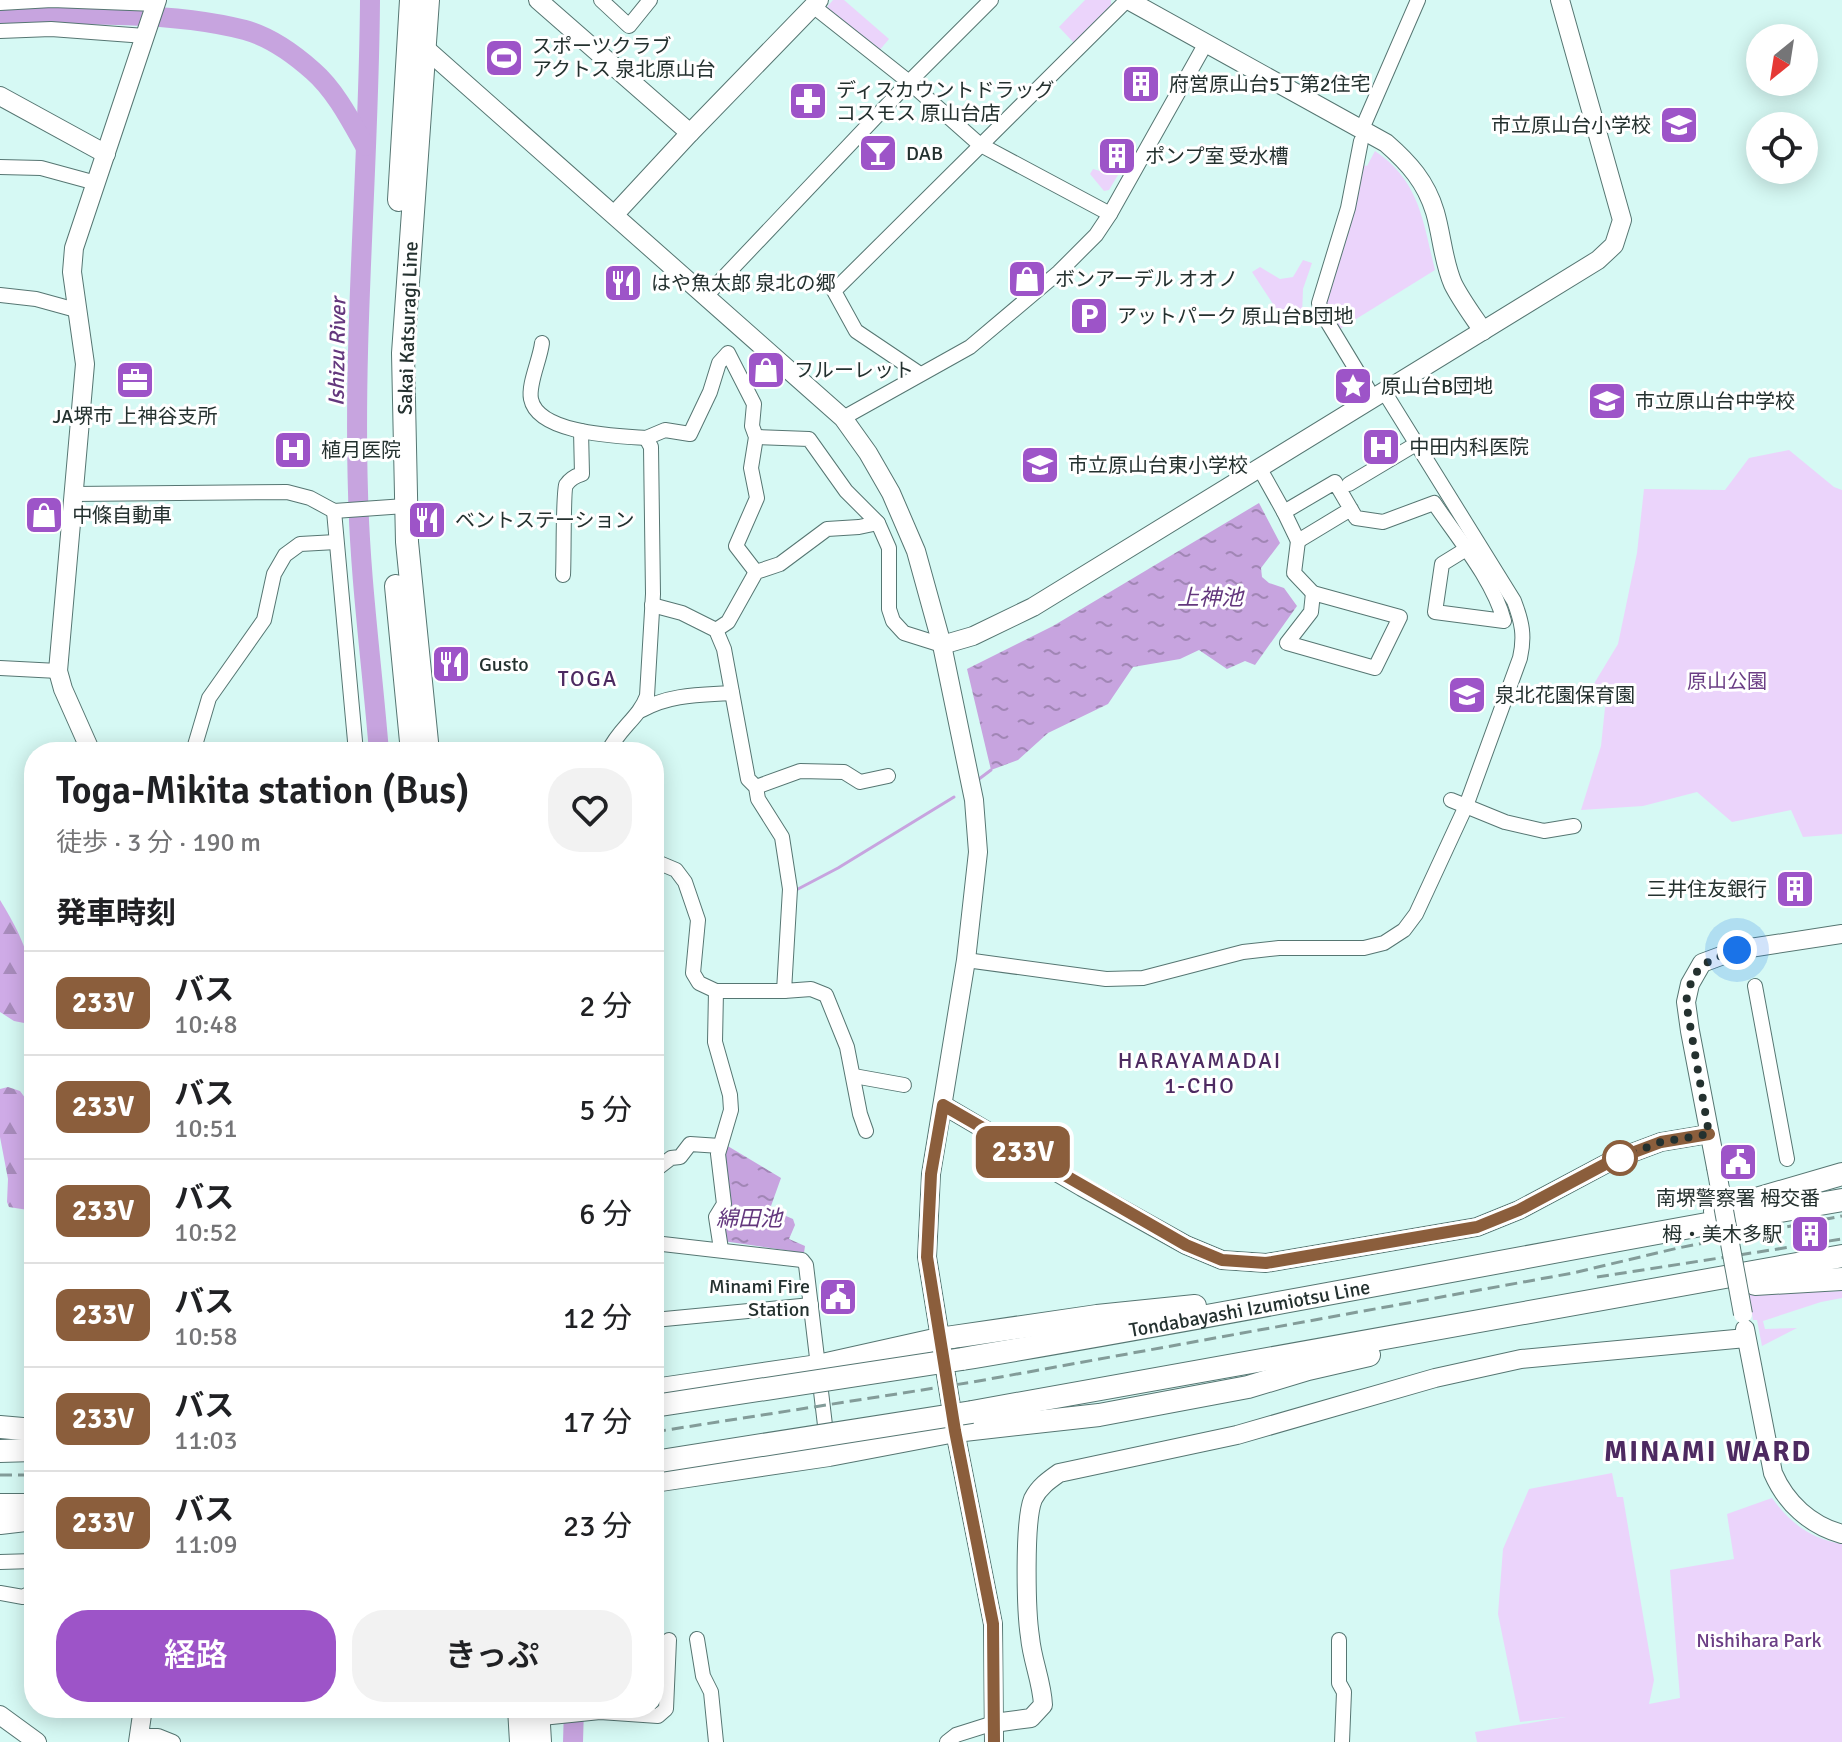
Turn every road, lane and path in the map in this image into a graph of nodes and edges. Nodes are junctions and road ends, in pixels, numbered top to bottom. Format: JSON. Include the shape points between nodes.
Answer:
{"nodes":[{"id":1,"x":411,"y":0,"type":"edge"},
{"id":2,"x":428,"y":0,"type":"edge"},
{"id":3,"x":538,"y":0,"type":"edge"},
{"id":4,"x":601,"y":0,"type":"edge"},
{"id":5,"x":650,"y":0,"type":"edge"},
{"id":6,"x":991,"y":0,"type":"edge"},
{"id":7,"x":1128,"y":0,"type":"edge"},
{"id":8,"x":1418,"y":0,"type":"edge"},
{"id":9,"x":1560,"y":0,"type":"edge"},
{"id":10,"x":813,"y":2,"type":"edge"},
{"id":11,"x":0,"y":3,"type":"edge"},
{"id":12,"x":156,"y":4,"type":"edge"},
{"id":13,"x":0,"y":31,"type":"edge"},
{"id":14,"x":145,"y":35,"type":"junction"},
{"id":15,"x":1206,"y":43,"type":"junction"},
{"id":16,"x":416,"y":47,"type":"junction"},
{"id":17,"x":909,"y":82,"type":"junction"},
{"id":18,"x":0,"y":96,"type":"edge"},
{"id":19,"x":1365,"y":122,"type":"dead end"},
{"id":20,"x":690,"y":133,"type":"junction"},
{"id":21,"x":1361,"y":141,"type":"dead end"},
{"id":22,"x":979,"y":144,"type":"junction"},
{"id":23,"x":106,"y":154,"type":"junction"},
{"id":24,"x":0,"y":167,"type":"edge"},
{"id":25,"x":96,"y":183,"type":"junction"},
{"id":26,"x":615,"y":214,"type":"junction"},
{"id":27,"x":1110,"y":214,"type":"junction"},
{"id":28,"x":0,"y":295,"type":"edge"},
{"id":29,"x":707,"y":295,"type":"junction"},
{"id":30,"x":76,"y":310,"type":"junction"},
{"id":31,"x":1483,"y":331,"type":"junction"},
{"id":32,"x":542,"y":343,"type":"dead end"},
{"id":33,"x":920,"y":374,"type":"junction"},
{"id":34,"x":1376,"y":391,"type":"junction"},
{"id":35,"x":843,"y":418,"type":"junction"},
{"id":36,"x":581,"y":431,"type":"junction"},
{"id":37,"x":756,"y":437,"type":"junction"},
{"id":38,"x":646,"y":438,"type":"junction"},
{"id":39,"x":1416,"y":444,"type":"junction"},
{"id":40,"x":1260,"y":469,"type":"junction"},
{"id":41,"x":1349,"y":484,"type":"dead end"},
{"id":42,"x":73,"y":494,"type":"junction"},
{"id":43,"x":391,"y":507,"type":"junction"},
{"id":44,"x":1351,"y":509,"type":"junction"},
{"id":45,"x":337,"y":510,"type":"junction"},
{"id":46,"x":1284,"y":512,"type":"junction"},
{"id":47,"x":878,"y":523,"type":"junction"},
{"id":48,"x":1298,"y":541,"type":"junction"},
{"id":49,"x":336,"y":542,"type":"junction"},
{"id":50,"x":1471,"y":547,"type":"junction"},
{"id":51,"x":756,"y":572,"type":"junction"},
{"id":52,"x":563,"y":575,"type":"dead end"},
{"id":53,"x":1313,"y":593,"type":"junction"},
{"id":54,"x":652,"y":605,"type":"junction"},
{"id":55,"x":716,"y":630,"type":"junction"},
{"id":56,"x":942,"y":645,"type":"junction"},
{"id":57,"x":0,"y":668,"type":"edge"},
{"id":58,"x":58,"y":671,"type":"junction"},
{"id":59,"x":732,"y":693,"type":"junction"},
{"id":60,"x":642,"y":710,"type":"junction"},
{"id":61,"x":87,"y":742,"type":"edge"},
{"id":62,"x":196,"y":742,"type":"edge"},
{"id":63,"x":355,"y":742,"type":"edge"},
{"id":64,"x":411,"y":742,"type":"edge"},
{"id":65,"x":426,"y":742,"type":"edge"},
{"id":66,"x":612,"y":742,"type":"edge"},
{"id":67,"x":888,"y":776,"type":"dead end"},
{"id":68,"x":756,"y":787,"type":"junction"},
{"id":69,"x":1458,"y":803,"type":"junction"},
{"id":70,"x":1574,"y":826,"type":"dead end"},
{"id":71,"x":664,"y":865,"type":"edge"},
{"id":72,"x":1842,"y":934,"type":"edge"},
{"id":73,"x":966,"y":960,"type":"junction"},
{"id":74,"x":1755,"y":986,"type":"dead end"},
{"id":75,"x":716,"y":991,"type":"junction"},
{"id":76,"x":784,"y":991,"type":"junction"},
{"id":77,"x":854,"y":1076,"type":"junction"},
{"id":78,"x":904,"y":1085,"type":"dead end"},
{"id":79,"x":943,"y":1105,"type":"junction"},
{"id":80,"x":866,"y":1131,"type":"dead end"},
{"id":81,"x":1709,"y":1134,"type":"junction"},
{"id":82,"x":720,"y":1146,"type":"junction"},
{"id":83,"x":1787,"y":1159,"type":"dead end"},
{"id":84,"x":664,"y":1163,"type":"edge"},
{"id":85,"x":1842,"y":1174,"type":"edge"},
{"id":86,"x":1842,"y":1200,"type":"edge"},
{"id":87,"x":1645,"y":1235,"type":"junction"},
{"id":88,"x":664,"y":1243,"type":"edge"},
{"id":89,"x":721,"y":1249,"type":"junction"},
{"id":90,"x":1842,"y":1256,"type":"edge"},
{"id":91,"x":1842,"y":1279,"type":"edge"},
{"id":92,"x":1360,"y":1290,"type":"junction"},
{"id":93,"x":1616,"y":1296,"type":"junction"},
{"id":94,"x":811,"y":1305,"type":"junction"},
{"id":95,"x":1512,"y":1315,"type":"junction"},
{"id":96,"x":664,"y":1319,"type":"edge"},
{"id":97,"x":1746,"y":1338,"type":"junction"},
{"id":98,"x":939,"y":1339,"type":"junction"},
{"id":99,"x":818,"y":1366,"type":"junction"},
{"id":100,"x":664,"y":1389,"type":"edge"},
{"id":101,"x":664,"y":1404,"type":"edge"},
{"id":102,"x":0,"y":1427,"type":"edge"},
{"id":103,"x":24,"y":1430,"type":"edge"},
{"id":104,"x":955,"y":1431,"type":"junction"},
{"id":105,"x":24,"y":1432,"type":"edge"},
{"id":106,"x":0,"y":1434,"type":"edge"},
{"id":107,"x":24,"y":1450,"type":"edge"},
{"id":108,"x":0,"y":1451,"type":"edge"},
{"id":109,"x":829,"y":1455,"type":"junction"},
{"id":110,"x":664,"y":1460,"type":"edge"},
{"id":111,"x":664,"y":1480,"type":"edge"},
{"id":112,"x":0,"y":1505,"type":"edge"},
{"id":113,"x":24,"y":1505,"type":"edge"},
{"id":114,"x":24,"y":1519,"type":"edge"},
{"id":115,"x":0,"y":1520,"type":"edge"},
{"id":116,"x":1842,"y":1534,"type":"edge"},
{"id":117,"x":24,"y":1561,"type":"edge"},
{"id":118,"x":0,"y":1562,"type":"edge"},
{"id":119,"x":0,"y":1593,"type":"edge"},
{"id":120,"x":24,"y":1596,"type":"edge"},
{"id":121,"x":697,"y":1639,"type":"dead end"},
{"id":122,"x":669,"y":1640,"type":"dead end"},
{"id":123,"x":1339,"y":1640,"type":"dead end"},
{"id":124,"x":664,"y":1711,"type":"edge"},
{"id":125,"x":0,"y":1715,"type":"edge"},
{"id":126,"x":141,"y":1718,"type":"edge"},
{"id":127,"x":531,"y":1719,"type":"edge"},
{"id":128,"x":994,"y":1733,"type":"edge"},
{"id":129,"x":138,"y":1739,"type":"edge"},
{"id":130,"x":37,"y":1742,"type":"edge"},
{"id":131,"x":173,"y":1742,"type":"edge"},
{"id":132,"x":540,"y":1742,"type":"edge"},
{"id":133,"x":716,"y":1742,"type":"edge"},
{"id":134,"x":947,"y":1742,"type":"edge"},
{"id":135,"x":1342,"y":1742,"type":"edge"}],
"edges":[{"from":1,"to":16,"type":"main road","name":"Sakai Katsuragi Line"},
{"from":2,"to":16,"type":"main road","name":"Sakai Katsuragi Line"},
{"from":3,"to":20,"type":"street"},
{"from":4,"to":5,"type":"street","via":[[629,26]]},
{"from":6,"to":17,"type":"street"},
{"from":7,"to":15,"type":"street"},
{"from":7,"to":22,"type":"street"},
{"from":8,"to":19,"type":"street"},
{"from":9,"to":31,"type":"street","via":[[1622,220],[1614,245],[1598,260]]},
{"from":10,"to":17,"type":"street"},
{"from":10,"to":20,"type":"street"},
{"from":11,"to":12,"type":"street"},
{"from":12,"to":14,"type":"street"},
{"from":13,"to":14,"type":"street"},
{"from":14,"to":23,"type":"street"},
{"from":15,"to":27,"type":"street"},
{"from":15,"to":31,"type":"street","via":[[1386,143],[1410,164],[1436,214],[1454,285]]},
{"from":16,"to":26,"type":"street"},
{"from":16,"to":43,"type":"main road","name":"Sakai Katsuragi Line"},
{"from":17,"to":22,"type":"street"},
{"from":17,"to":29,"type":"street"},
{"from":18,"to":23,"type":"street"},
{"from":20,"to":26,"type":"street"},
{"from":21,"to":34,"type":"street","via":[[1348,208],[1319,303]]},
{"from":22,"to":27,"type":"street"},
{"from":22,"to":33,"type":"street","via":[[834,291],[856,331]]},
{"from":23,"to":25,"type":"street"},
{"from":24,"to":25,"type":"street","via":[[41,168]]},
{"from":25,"to":30,"type":"street","via":[[74,248]]},
{"from":26,"to":29,"type":"street"},
{"from":27,"to":33,"type":"street","via":[[1059,272],[970,347]]},
{"from":28,"to":30,"type":"street"},
{"from":29,"to":35,"type":"street"},
{"from":30,"to":42,"type":"street","via":[[85,364]]},
{"from":31,"to":34,"type":"street"},
{"from":32,"to":36,"type":"street","via":[[531,400],[543,416]]},
{"from":33,"to":35,"type":"street"},
{"from":34,"to":39,"type":"street"},
{"from":34,"to":40,"type":"street"},
{"from":35,"to":56,"type":"street","via":[[901,512]]},
{"from":36,"to":38,"type":"street"},
{"from":36,"to":52,"type":"street","via":[[582,474],[567,483],[563,493]]},
{"from":37,"to":38,"type":"street","via":[[754,404],[728,353],[690,434],[665,430]]},
{"from":37,"to":47,"type":"street","via":[[809,439],[846,491]]},
{"from":37,"to":51,"type":"street","via":[[751,468],[757,498],[736,546]]},
{"from":38,"to":54,"type":"street","via":[[651,447]]},
{"from":39,"to":41,"type":"street"},
{"from":39,"to":50,"type":"street"},
{"from":40,"to":46,"type":"street"},
{"from":40,"to":56,"type":"street","via":[[1033,607]]},
{"from":42,"to":45,"type":"street","via":[[287,492]]},
{"from":42,"to":58,"type":"street"},
{"from":43,"to":45,"type":"street"},
{"from":43,"to":64,"type":"main road","name":"Sakai Katsuragi Line"},
{"from":43,"to":65,"type":"main road","name":"Sakai Katsuragi Line"},
{"from":44,"to":46,"type":"street","via":[[1335,482]]},
{"from":44,"to":48,"type":"street"},
{"from":44,"to":50,"type":"street","via":[[1356,518],[1383,522],[1434,503]]},
{"from":45,"to":49,"type":"street"},
{"from":46,"to":48,"type":"street"},
{"from":47,"to":51,"type":"street","via":[[827,529],[780,564]]},
{"from":47,"to":56,"type":"street","via":[[889,548],[893,621],[904,633]]},
{"from":48,"to":53,"type":"street","via":[[1294,573]]},
{"from":49,"to":62,"type":"street","via":[[300,544],[285,555],[274,574],[264,620],[209,698]]},
{"from":49,"to":63,"type":"street"},
{"from":50,"to":50,"type":"street","via":[[1442,564],[1435,612],[1504,621]]},
{"from":50,"to":69,"type":"street","via":[[1514,601],[1524,640]]},
{"from":51,"to":55,"type":"street","via":[[728,622]]},
{"from":53,"to":53,"type":"street","via":[[1311,612],[1287,643],[1375,668],[1400,617]]},
{"from":54,"to":55,"type":"street"},
{"from":54,"to":60,"type":"street"},
{"from":55,"to":59,"type":"street"},
{"from":56,"to":73,"type":"street","via":[[974,800],[978,852]]},
{"from":57,"to":58,"type":"street"},
{"from":58,"to":61,"type":"street"},
{"from":59,"to":60,"type":"street","via":[[675,697]]},
{"from":59,"to":68,"type":"street","via":[[748,779]]},
{"from":60,"to":66,"type":"street"},
{"from":67,"to":68,"type":"street","via":[[860,782],[844,772],[800,771]]},
{"from":68,"to":76,"type":"street","via":[[782,837],[790,889]]},
{"from":69,"to":70,"type":"street","via":[[1544,831]]},
{"from":69,"to":73,"type":"street","via":[[1416,914],[1384,943],[1243,952],[1143,978],[1106,979]]},
{"from":71,"to":75,"type":"street","via":[[685,882],[698,920],[693,973],[699,983]]},
{"from":72,"to":81,"type":"street","via":[[1737,950],[1702,963],[1686,1002]]},
{"from":73,"to":79,"type":"street"},
{"from":74,"to":83,"type":"street"},
{"from":75,"to":76,"type":"street"},
{"from":75,"to":82,"type":"street","via":[[715,1042],[731,1110]]},
{"from":76,"to":77,"type":"street","via":[[811,989],[826,995]]},
{"from":77,"to":78,"type":"street"},
{"from":77,"to":80,"type":"street"},
{"from":79,"to":81,"type":"street","via":[[1186,1245],[1222,1260],[1266,1263],[1477,1227],[1613,1160],[1661,1142]]},
{"from":79,"to":98,"type":"street","via":[[931,1174],[927,1257]]},
{"from":81,"to":97,"type":"street","bridge":true},
{"from":82,"to":84,"type":"street","via":[[690,1144],[680,1157]]},
{"from":82,"to":89,"type":"street","via":[[724,1204],[716,1217]]},
{"from":85,"to":87,"type":"main road"},
{"from":86,"to":87,"type":"main road","name":"Tondabayashi Izumiotsu Line"},
{"from":87,"to":92,"type":"main road","name":"Tondabayashi Izumiotsu Line"},
{"from":88,"to":89,"type":"street"},
{"from":89,"to":94,"type":"street","via":[[802,1260]]},
{"from":90,"to":93,"type":"main road"},
{"from":91,"to":93,"type":"main road"},
{"from":92,"to":98,"type":"main road","via":[[1097,1316]]},
{"from":92,"to":101,"type":"main road","name":"Tondabayashi Izumiotsu Line","bridge":true},
{"from":93,"to":95,"type":"main road"},
{"from":94,"to":96,"type":"street"},
{"from":94,"to":99,"type":"street"},
{"from":95,"to":104,"type":"main road","via":[[1248,1387],[1099,1415]]},
{"from":95,"to":110,"type":"main road","bridge":true,"via":[[972,1412]]},
{"from":97,"to":116,"type":"street","via":[[1781,1490],[1807,1517]]},
{"from":97,"to":128,"type":"street","via":[[1521,1359],[1237,1435],[1059,1473],[1033,1499],[1027,1521],[1030,1638],[1043,1705],[1031,1718]]},
{"from":98,"to":99,"type":"main road"},
{"from":98,"to":104,"type":"street"},
{"from":99,"to":100,"type":"main road"},
{"from":99,"to":109,"type":"street"},
{"from":102,"to":103,"type":"main road"},
{"from":104,"to":109,"type":"main road"},
{"from":104,"to":128,"type":"street","via":[[993,1624]]},
{"from":105,"to":106,"type":"main road"},
{"from":107,"to":108,"type":"main road"},
{"from":109,"to":111,"type":"main road"},
{"from":112,"to":113,"type":"main road"},
{"from":114,"to":115,"type":"main road"},
{"from":117,"to":118,"type":"street"},
{"from":119,"to":120,"type":"street"},
{"from":121,"to":133,"type":"street","via":[[711,1692]]},
{"from":122,"to":124,"type":"street"},
{"from":123,"to":135,"type":"street"},
{"from":125,"to":130,"type":"street"},
{"from":126,"to":129,"type":"street"},
{"from":127,"to":132,"type":"main road"},
{"from":128,"to":134,"type":"street","via":[[956,1735]]},
{"from":129,"to":131,"type":"street","via":[[158,1736]]}]}
